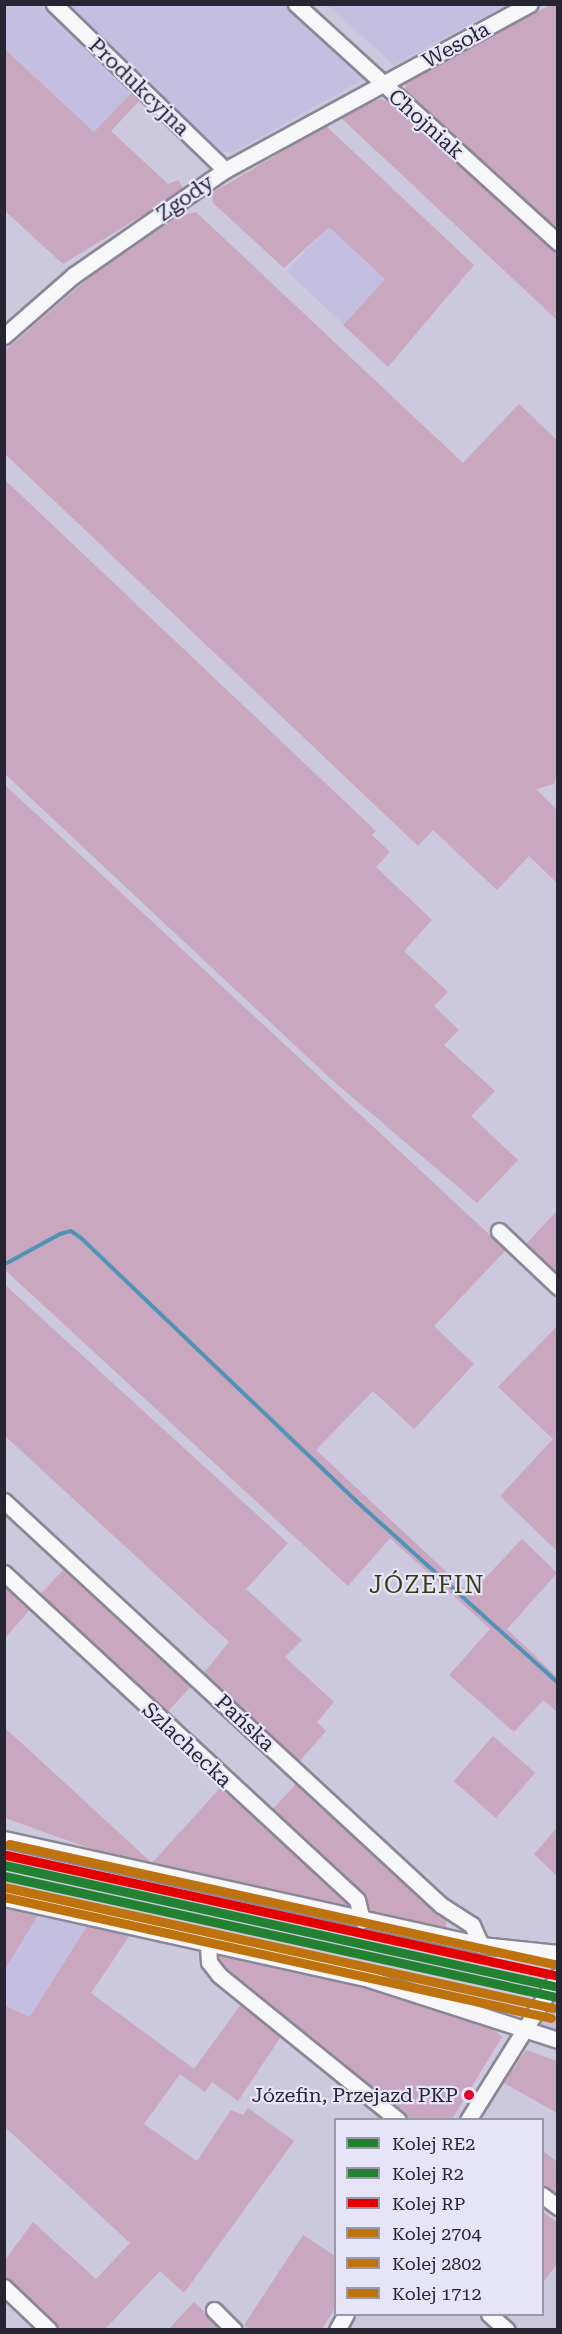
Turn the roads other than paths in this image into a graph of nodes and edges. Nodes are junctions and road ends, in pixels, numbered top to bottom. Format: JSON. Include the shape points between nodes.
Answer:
{"nodes":[{"id":1,"x":54,"y":4,"type":"edge"},
{"id":2,"x":296,"y":4,"type":"edge"},
{"id":3,"x":530,"y":4,"type":"edge"},
{"id":4,"x":382,"y":86,"type":"junction"},
{"id":5,"x":225,"y":170,"type":"junction"},
{"id":6,"x":558,"y":242,"type":"edge"},
{"id":7,"x":7,"y":331,"type":"edge"},
{"id":8,"x":500,"y":1231,"type":"dead end"},
{"id":9,"x":558,"y":1287,"type":"edge"},
{"id":10,"x":4,"y":1501,"type":"edge"},
{"id":11,"x":4,"y":1572,"type":"edge"},
{"id":12,"x":4,"y":1839,"type":"edge"},
{"id":13,"x":4,"y":1898,"type":"edge"},
{"id":14,"x":362,"y":1920,"type":"junction"},
{"id":15,"x":208,"y":1944,"type":"junction"},
{"id":16,"x":481,"y":1946,"type":"junction"},
{"id":17,"x":558,"y":1953,"type":"edge"},
{"id":18,"x":558,"y":1976,"type":"edge"},
{"id":19,"x":524,"y":2031,"type":"junction"},
{"id":20,"x":558,"y":2040,"type":"edge"},
{"id":21,"x":396,"y":2118,"type":"edge"},
{"id":22,"x":469,"y":2118,"type":"edge"},
{"id":23,"x":544,"y":2196,"type":"edge"},
{"id":24,"x":558,"y":2207,"type":"edge"},
{"id":25,"x":4,"y":2287,"type":"edge"},
{"id":26,"x":214,"y":2310,"type":"dead end"},
{"id":27,"x":345,"y":2316,"type":"edge"},
{"id":28,"x":491,"y":2316,"type":"edge"},
{"id":29,"x":49,"y":2330,"type":"edge"},
{"id":30,"x":234,"y":2330,"type":"edge"},
{"id":31,"x":337,"y":2330,"type":"edge"},
{"id":32,"x":507,"y":2330,"type":"edge"}],
"edges":[{"from":1,"to":5,"type":"street","name":"Produkcyjna"},
{"from":2,"to":4,"type":"street","name":"Chojniak"},
{"from":3,"to":4,"type":"street","name":"Wesoła"},
{"from":4,"to":5,"type":"street","name":"Zgody","via":[[302,123]]},
{"from":4,"to":6,"type":"street","name":"Chojniak"},
{"from":5,"to":7,"type":"street","name":"Zgody","via":[[74,275]]},
{"from":8,"to":9,"type":"street"},
{"from":10,"to":16,"type":"street","name":"Pańska","via":[[441,1905],[472,1925]]},
{"from":11,"to":14,"type":"street","name":"Szlachecka","via":[[357,1900]]},
{"from":12,"to":14,"type":"street"},
{"from":13,"to":15,"type":"street"},
{"from":14,"to":16,"type":"street"},
{"from":15,"to":19,"type":"street","via":[[369,1978]]},
{"from":15,"to":21,"type":"street","via":[[209,1962],[219,1975]]},
{"from":16,"to":17,"type":"street"},
{"from":18,"to":19,"type":"street"},
{"from":19,"to":20,"type":"street"},
{"from":19,"to":22,"type":"street"},
{"from":23,"to":24,"type":"street"},
{"from":25,"to":29,"type":"street"},
{"from":26,"to":30,"type":"street"},
{"from":27,"to":31,"type":"street"},
{"from":28,"to":32,"type":"street"}]}
